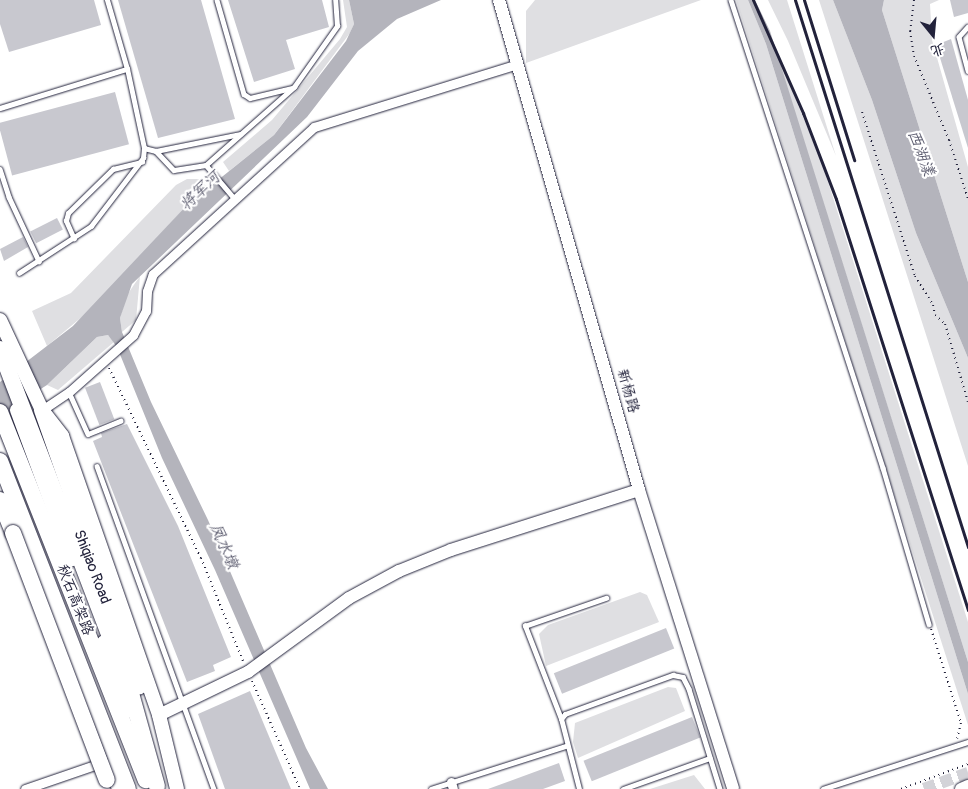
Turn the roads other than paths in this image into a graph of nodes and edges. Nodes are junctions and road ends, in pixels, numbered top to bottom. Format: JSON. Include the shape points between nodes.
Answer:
{"nodes":[{"id":1,"x":107,"y":0,"type":"edge"},
{"id":2,"x":217,"y":0,"type":"edge"},
{"id":3,"x":335,"y":0,"type":"edge"},
{"id":4,"x":731,"y":0,"type":"edge"},
{"id":5,"x":501,"y":1,"type":"edge"},
{"id":6,"x":968,"y":27,"type":"edge"},
{"id":7,"x":517,"y":64,"type":"junction"},
{"id":8,"x":127,"y":69,"type":"junction"},
{"id":9,"x":968,"y":71,"type":"edge"},
{"id":10,"x":294,"y":87,"type":"junction"},
{"id":11,"x":0,"y":108,"type":"edge"},
{"id":12,"x":242,"y":134,"type":"junction"},
{"id":13,"x":144,"y":148,"type":"junction"},
{"id":14,"x":156,"y":151,"type":"junction"},
{"id":15,"x":142,"y":162,"type":"junction"},
{"id":16,"x":206,"y":165,"type":"junction"},
{"id":17,"x":0,"y":169,"type":"edge"},
{"id":18,"x":235,"y":199,"type":"junction"},
{"id":19,"x":74,"y":238,"type":"junction"},
{"id":20,"x":39,"y":261,"type":"junction"},
{"id":21,"x":19,"y":273,"type":"dead end"},
{"id":22,"x":0,"y":320,"type":"edge"},
{"id":23,"x":1,"y":356,"type":"edge"},
{"id":24,"x":69,"y":392,"type":"junction"},
{"id":25,"x":41,"y":409,"type":"junction"},
{"id":26,"x":0,"y":412,"type":"edge"},
{"id":27,"x":121,"y":421,"type":"dead end"},
{"id":28,"x":0,"y":461,"type":"edge"},
{"id":29,"x":97,"y":466,"type":"dead end"},
{"id":30,"x":0,"y":481,"type":"edge"},
{"id":31,"x":639,"y":490,"type":"junction"},
{"id":32,"x":0,"y":500,"type":"edge"},
{"id":33,"x":606,"y":598,"type":"dead end"},
{"id":34,"x":929,"y":624,"type":"road end"},
{"id":35,"x":185,"y":704,"type":"junction"},
{"id":36,"x":159,"y":715,"type":"junction"},
{"id":37,"x":561,"y":719,"type":"junction"},
{"id":38,"x":968,"y":742,"type":"edge"},
{"id":39,"x":566,"y":746,"type":"junction"},
{"id":40,"x":710,"y":758,"type":"junction"},
{"id":41,"x":109,"y":760,"type":"junction"},
{"id":42,"x":452,"y":786,"type":"edge"},
{"id":43,"x":968,"y":786,"type":"edge"},
{"id":44,"x":158,"y":788,"type":"edge"},
{"id":45,"x":25,"y":789,"type":"edge"},
{"id":46,"x":111,"y":789,"type":"edge"},
{"id":47,"x":119,"y":789,"type":"edge"},
{"id":48,"x":128,"y":789,"type":"edge"},
{"id":49,"x":177,"y":789,"type":"edge"},
{"id":50,"x":214,"y":789,"type":"edge"},
{"id":51,"x":431,"y":789,"type":"edge"},
{"id":52,"x":579,"y":789,"type":"edge"},
{"id":53,"x":623,"y":789,"type":"edge"},
{"id":54,"x":720,"y":789,"type":"edge"},
{"id":55,"x":733,"y":789,"type":"edge"},
{"id":56,"x":823,"y":789,"type":"edge"},
{"id":57,"x":961,"y":789,"type":"edge"}],
"edges":[{"from":1,"to":8,"type":"lane"},
{"from":2,"to":10,"type":"lane","via":[[244,94],[250,98]]},
{"from":3,"to":10,"type":"lane","via":[[338,11],[334,32]]},
{"from":4,"to":34,"type":"lane","via":[[874,439]]},
{"from":5,"to":7,"type":"street","name":"新杨路"},
{"from":6,"to":9,"type":"lane","via":[[959,36]]},
{"from":7,"to":18,"type":"street","via":[[327,120],[304,135]]},
{"from":7,"to":31,"type":"street","name":"新杨路"},
{"from":8,"to":11,"type":"lane"},
{"from":8,"to":13,"type":"lane"},
{"from":10,"to":12,"type":"lane"},
{"from":12,"to":14,"type":"lane"},
{"from":12,"to":16,"type":"lane"},
{"from":13,"to":14,"type":"lane"},
{"from":13,"to":15,"type":"lane"},
{"from":14,"to":16,"type":"lane","via":[[174,170]]},
{"from":15,"to":19,"type":"lane","via":[[91,226]]},
{"from":15,"to":19,"type":"lane","via":[[112,169],[68,213],[66,221]]},
{"from":16,"to":18,"type":"lane"},
{"from":17,"to":20,"type":"lane","via":[[9,197]]},
{"from":18,"to":24,"type":"street","via":[[153,274],[147,291],[146,311],[133,335]]},
{"from":19,"to":20,"type":"lane"},
{"from":20,"to":21,"type":"lane"},
{"from":22,"to":25,"type":"main road","via":[[20,357]]},
{"from":23,"to":44,"type":"main road","name":"Shiqiao Road","via":[[17,410]]},
{"from":23,"to":44,"type":"highway","via":[[121,665]]},
{"from":24,"to":25,"type":"street"},
{"from":24,"to":27,"type":"lane","via":[[88,434]]},
{"from":25,"to":36,"type":"main road","via":[[62,436]]},
{"from":25,"to":44,"type":"highway","via":[[130,656]]},
{"from":26,"to":44,"type":"highway","name":"秋石高架路"},
{"from":28,"to":48,"type":"highway","name":"秋石高架路"},
{"from":29,"to":35,"type":"lane"},
{"from":30,"to":41,"type":"main road"},
{"from":31,"to":35,"type":"street","via":[[451,550],[399,571],[349,598],[252,668]]},
{"from":31,"to":55,"type":"street","name":"新杨路"},
{"from":32,"to":46,"type":"highway","bridge":true},
{"from":33,"to":37,"type":"lane","via":[[525,626]]},
{"from":35,"to":36,"type":"street"},
{"from":35,"to":50,"type":"lane"},
{"from":36,"to":49,"type":"main road"},
{"from":37,"to":39,"type":"lane"},
{"from":37,"to":40,"type":"lane","via":[[565,714],[673,675],[683,677]]},
{"from":38,"to":56,"type":"lane","via":[[956,743]]},
{"from":39,"to":42,"type":"lane"},
{"from":39,"to":52,"type":"lane"},
{"from":40,"to":53,"type":"lane"},
{"from":40,"to":54,"type":"lane"},
{"from":41,"to":45,"type":"street"},
{"from":41,"to":47,"type":"main road"},
{"from":42,"to":51,"type":"lane"},
{"from":43,"to":57,"type":"street"}]}
